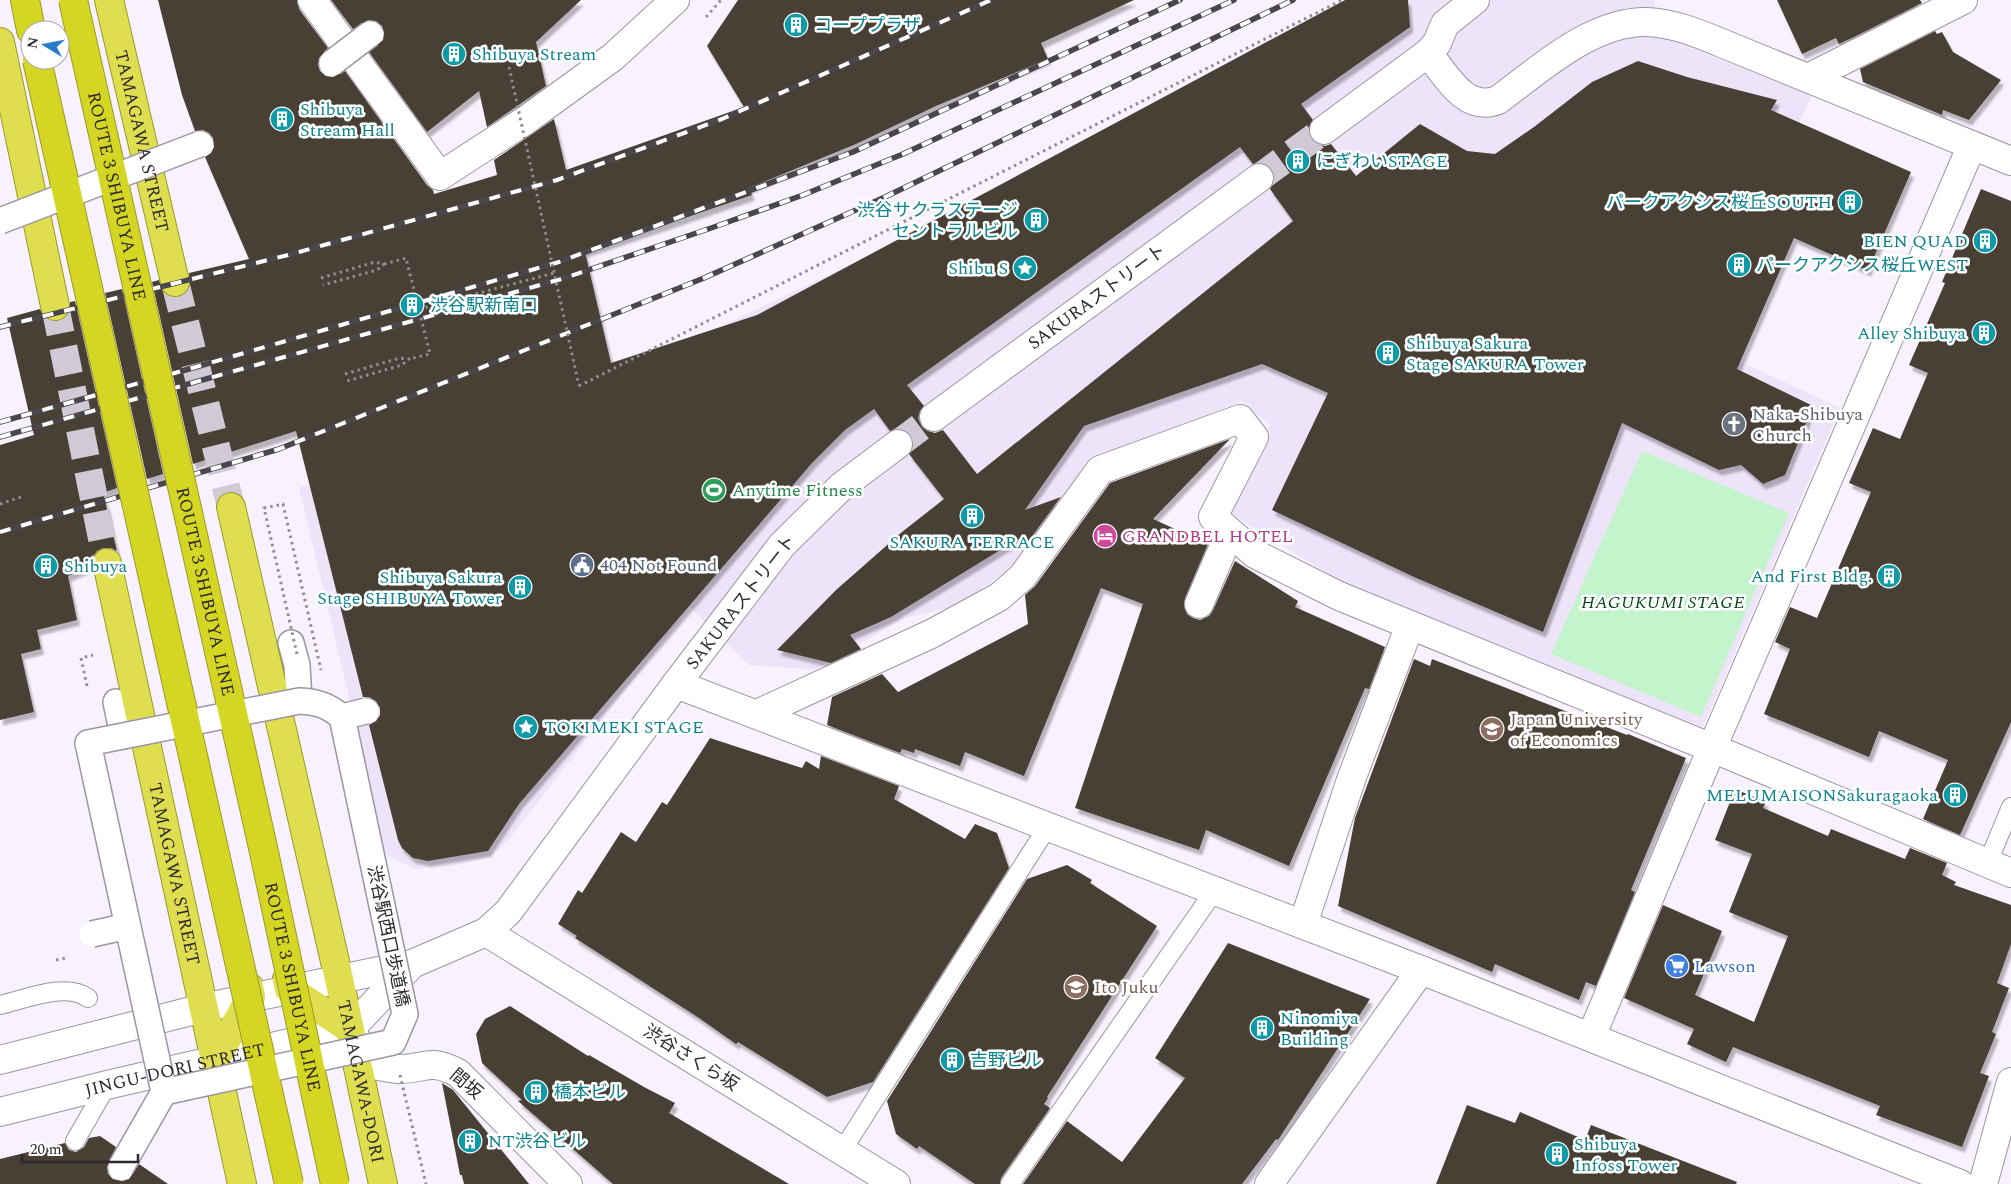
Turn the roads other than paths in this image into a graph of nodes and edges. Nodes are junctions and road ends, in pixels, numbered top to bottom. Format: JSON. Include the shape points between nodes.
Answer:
{"nodes":[{"id":1,"x":25,"y":0,"type":"edge"},
{"id":2,"x":30,"y":0,"type":"edge"},
{"id":3,"x":64,"y":0,"type":"edge"},
{"id":4,"x":73,"y":0,"type":"edge"},
{"id":5,"x":109,"y":0,"type":"edge"},
{"id":6,"x":312,"y":0,"type":"edge"},
{"id":7,"x":675,"y":0,"type":"edge"},
{"id":8,"x":1475,"y":0,"type":"edge"},
{"id":9,"x":1963,"y":0,"type":"edge"},
{"id":10,"x":29,"y":20,"type":"edge"},
{"id":11,"x":33,"y":20,"type":"edge"},
{"id":12,"x":370,"y":34,"type":"dead end"},
{"id":13,"x":0,"y":42,"type":"edge"},
{"id":14,"x":1432,"y":48,"type":"junction"},
{"id":15,"x":332,"y":63,"type":"dead end"},
{"id":16,"x":39,"y":70,"type":"edge"},
{"id":17,"x":43,"y":70,"type":"edge"},
{"id":18,"x":1808,"y":78,"type":"junction"},
{"id":19,"x":1324,"y":130,"type":"tunnel mouth"},
{"id":20,"x":200,"y":144,"type":"dead end"},
{"id":21,"x":1972,"y":145,"type":"junction"},
{"id":22,"x":2011,"y":161,"type":"edge"},
{"id":23,"x":1259,"y":178,"type":"tunnel mouth"},
{"id":24,"x":0,"y":221,"type":"edge"},
{"id":25,"x":175,"y":282,"type":"tunnel mouth"},
{"id":26,"x":131,"y":290,"type":"dead end"},
{"id":27,"x":93,"y":296,"type":"dead end"},
{"id":28,"x":55,"y":306,"type":"tunnel mouth"},
{"id":29,"x":934,"y":417,"type":"tunnel mouth"},
{"id":30,"x":898,"y":444,"type":"tunnel mouth"},
{"id":31,"x":231,"y":507,"type":"tunnel mouth"},
{"id":32,"x":184,"y":530,"type":"dead end"},
{"id":33,"x":1230,"y":532,"type":"junction"},
{"id":34,"x":149,"y":543,"type":"dead end"},
{"id":35,"x":107,"y":563,"type":"tunnel mouth"},
{"id":36,"x":1199,"y":604,"type":"dead end"},
{"id":37,"x":1410,"y":625,"type":"junction"},
{"id":38,"x":294,"y":649,"type":"road end"},
{"id":39,"x":676,"y":684,"type":"junction"},
{"id":40,"x":300,"y":701,"type":"junction"},
{"id":41,"x":116,"y":702,"type":"dead end"},
{"id":42,"x":366,"y":711,"type":"dead end"},
{"id":43,"x":335,"y":712,"type":"junction"},
{"id":44,"x":758,"y":714,"type":"junction"},
{"id":45,"x":123,"y":736,"type":"junction"},
{"id":46,"x":1712,"y":748,"type":"junction"},
{"id":47,"x":2011,"y":807,"type":"edge"},
{"id":48,"x":1048,"y":826,"type":"junction"},
{"id":49,"x":1999,"y":867,"type":"edge"},
{"id":50,"x":1215,"y":890,"type":"junction"},
{"id":51,"x":1303,"y":924,"type":"junction"},
{"id":52,"x":128,"y":926,"type":"junction"},
{"id":53,"x":486,"y":932,"type":"junction"},
{"id":54,"x":92,"y":934,"type":"dead end"},
{"id":55,"x":412,"y":964,"type":"junction"},
{"id":56,"x":1420,"y":970,"type":"junction"},
{"id":57,"x":339,"y":979,"type":"junction"},
{"id":58,"x":289,"y":989,"type":"junction"},
{"id":59,"x":251,"y":997,"type":"junction"},
{"id":60,"x":88,"y":998,"type":"dead end"},
{"id":61,"x":0,"y":1005,"type":"edge"},
{"id":62,"x":203,"y":1008,"type":"junction"},
{"id":63,"x":350,"y":1029,"type":"junction"},
{"id":64,"x":1590,"y":1037,"type":"junction"},
{"id":65,"x":0,"y":1060,"type":"edge"},
{"id":66,"x":215,"y":1060,"type":"junction"},
{"id":67,"x":2011,"y":1082,"type":"edge"},
{"id":68,"x":107,"y":1085,"type":"junction"},
{"id":69,"x":164,"y":1092,"type":"junction"},
{"id":70,"x":0,"y":1112,"type":"edge"},
{"id":71,"x":75,"y":1141,"type":"dead end"},
{"id":72,"x":842,"y":1151,"type":"junction"},
{"id":73,"x":121,"y":1167,"type":"dead end"},
{"id":74,"x":242,"y":1184,"type":"edge"},
{"id":75,"x":289,"y":1184,"type":"edge"},
{"id":76,"x":335,"y":1184,"type":"edge"},
{"id":77,"x":383,"y":1184,"type":"edge"},
{"id":78,"x":568,"y":1184,"type":"edge"},
{"id":79,"x":896,"y":1184,"type":"edge"},
{"id":80,"x":1010,"y":1184,"type":"edge"},
{"id":81,"x":1269,"y":1184,"type":"edge"},
{"id":82,"x":1960,"y":1184,"type":"edge"},
{"id":83,"x":1983,"y":1184,"type":"edge"}],
"edges":[{"from":1,"to":10,"type":"highway"},
{"from":2,"to":11,"type":"highway"},
{"from":3,"to":26,"type":"highway","via":[[77,71]]},
{"from":4,"to":76,"type":"highway","name":"ROUTE 3 SHIBUYA LINE","bridge":true,"via":[[262,842]]},
{"from":5,"to":25,"type":"highway","name":"TAMAGAWA STREET"},
{"from":6,"to":7,"type":"street","via":[[440,176],[526,120],[613,57]]},
{"from":8,"to":14,"type":"street","via":[[1445,24]]},
{"from":9,"to":18,"type":"street"},
{"from":12,"to":15,"type":"street","bridge":true},
{"from":13,"to":28,"type":"highway"},
{"from":14,"to":18,"type":"street","via":[[1465,97],[1487,104],[1498,100],[1587,38],[1612,28],[1647,22],[1685,29]]},
{"from":14,"to":19,"type":"street"},
{"from":16,"to":75,"type":"highway","bridge":true},
{"from":17,"to":27,"type":"highway"},
{"from":18,"to":21,"type":"street"},
{"from":20,"to":24,"type":"street","bridge":true},
{"from":21,"to":22,"type":"street"},
{"from":21,"to":46,"type":"street"},
{"from":23,"to":29,"type":"street","name":"SAKURAストリート"},
{"from":30,"to":39,"type":"street","name":"SAKURAストリート","via":[[842,486],[782,545]]},
{"from":31,"to":57,"type":"highway"},
{"from":32,"to":58,"type":"highway"},
{"from":33,"to":36,"type":"street"},
{"from":33,"to":37,"type":"street","via":[[1255,554],[1339,596]]},
{"from":33,"to":44,"type":"street","via":[[1213,517],[1254,437],[1240,419],[1100,470],[1022,577],[998,597],[931,634]]},
{"from":34,"to":59,"type":"highway"},
{"from":35,"to":62,"type":"highway","name":"TAMAGAWA STREET"},
{"from":37,"to":46,"type":"street"},
{"from":37,"to":51,"type":"street","via":[[1352,777]]},
{"from":38,"to":40,"type":"street","bridge":true},
{"from":39,"to":44,"type":"street"},
{"from":39,"to":53,"type":"street","name":"SAKURAストリート","via":[[508,912]]},
{"from":40,"to":43,"type":"street","bridge":true,"via":[[314,702]]},
{"from":40,"to":45,"type":"street","bridge":true},
{"from":41,"to":45,"type":"street"},
{"from":42,"to":43,"type":"street","bridge":true},
{"from":43,"to":69,"type":"street","name":"渋谷駅西口歩道橋","bridge":true,"via":[[405,1014],[392,1042]]},
{"from":44,"to":48,"type":"street"},
{"from":45,"to":52,"type":"street","bridge":true,"via":[[88,743]]},
{"from":46,"to":49,"type":"street"},
{"from":46,"to":64,"type":"street"},
{"from":47,"to":49,"type":"lane"},
{"from":48,"to":50,"type":"street"},
{"from":48,"to":72,"type":"lane"},
{"from":50,"to":51,"type":"street"},
{"from":50,"to":80,"type":"lane"},
{"from":51,"to":56,"type":"street"},
{"from":52,"to":54,"type":"street","bridge":true},
{"from":52,"to":69,"type":"street","bridge":true},
{"from":53,"to":55,"type":"street","name":"SAKURAストリート"},
{"from":53,"to":72,"type":"street","name":"渋谷さくら坂"},
{"from":55,"to":57,"type":"street"},
{"from":55,"to":63,"type":"street"},
{"from":56,"to":64,"type":"street"},
{"from":56,"to":81,"type":"street"},
{"from":57,"to":58,"type":"street"},
{"from":57,"to":63,"type":"highway","name":"TAMAGAWA-DORI"},
{"from":58,"to":59,"type":"street"},
{"from":58,"to":63,"type":"highway"},
{"from":59,"to":62,"type":"street"},
{"from":59,"to":66,"type":"highway"},
{"from":60,"to":61,"type":"lane","via":[[81,993],[63,990]]},
{"from":62,"to":65,"type":"street"},
{"from":62,"to":66,"type":"highway","name":"TAMAGAWA STREET"},
{"from":63,"to":66,"type":"street","name":"JINGU-DORI STREET"},
{"from":63,"to":77,"type":"highway","name":"TAMAGAWA-DORI"},
{"from":63,"to":78,"type":"street","name":"間坂","via":[[373,1065],[398,1069],[430,1063],[458,1073]]},
{"from":64,"to":82,"type":"street"},
{"from":66,"to":68,"type":"street","name":"JINGU-DORI STREET"},
{"from":66,"to":74,"type":"highway","name":"TAMAGAWA STREET"},
{"from":67,"to":83,"type":"street"},
{"from":68,"to":70,"type":"street","name":"JINGU-DORI STREET"},
{"from":68,"to":71,"type":"lane"},
{"from":69,"to":73,"type":"street","bridge":true},
{"from":72,"to":79,"type":"street","name":"渋谷さくら坂"}]}
